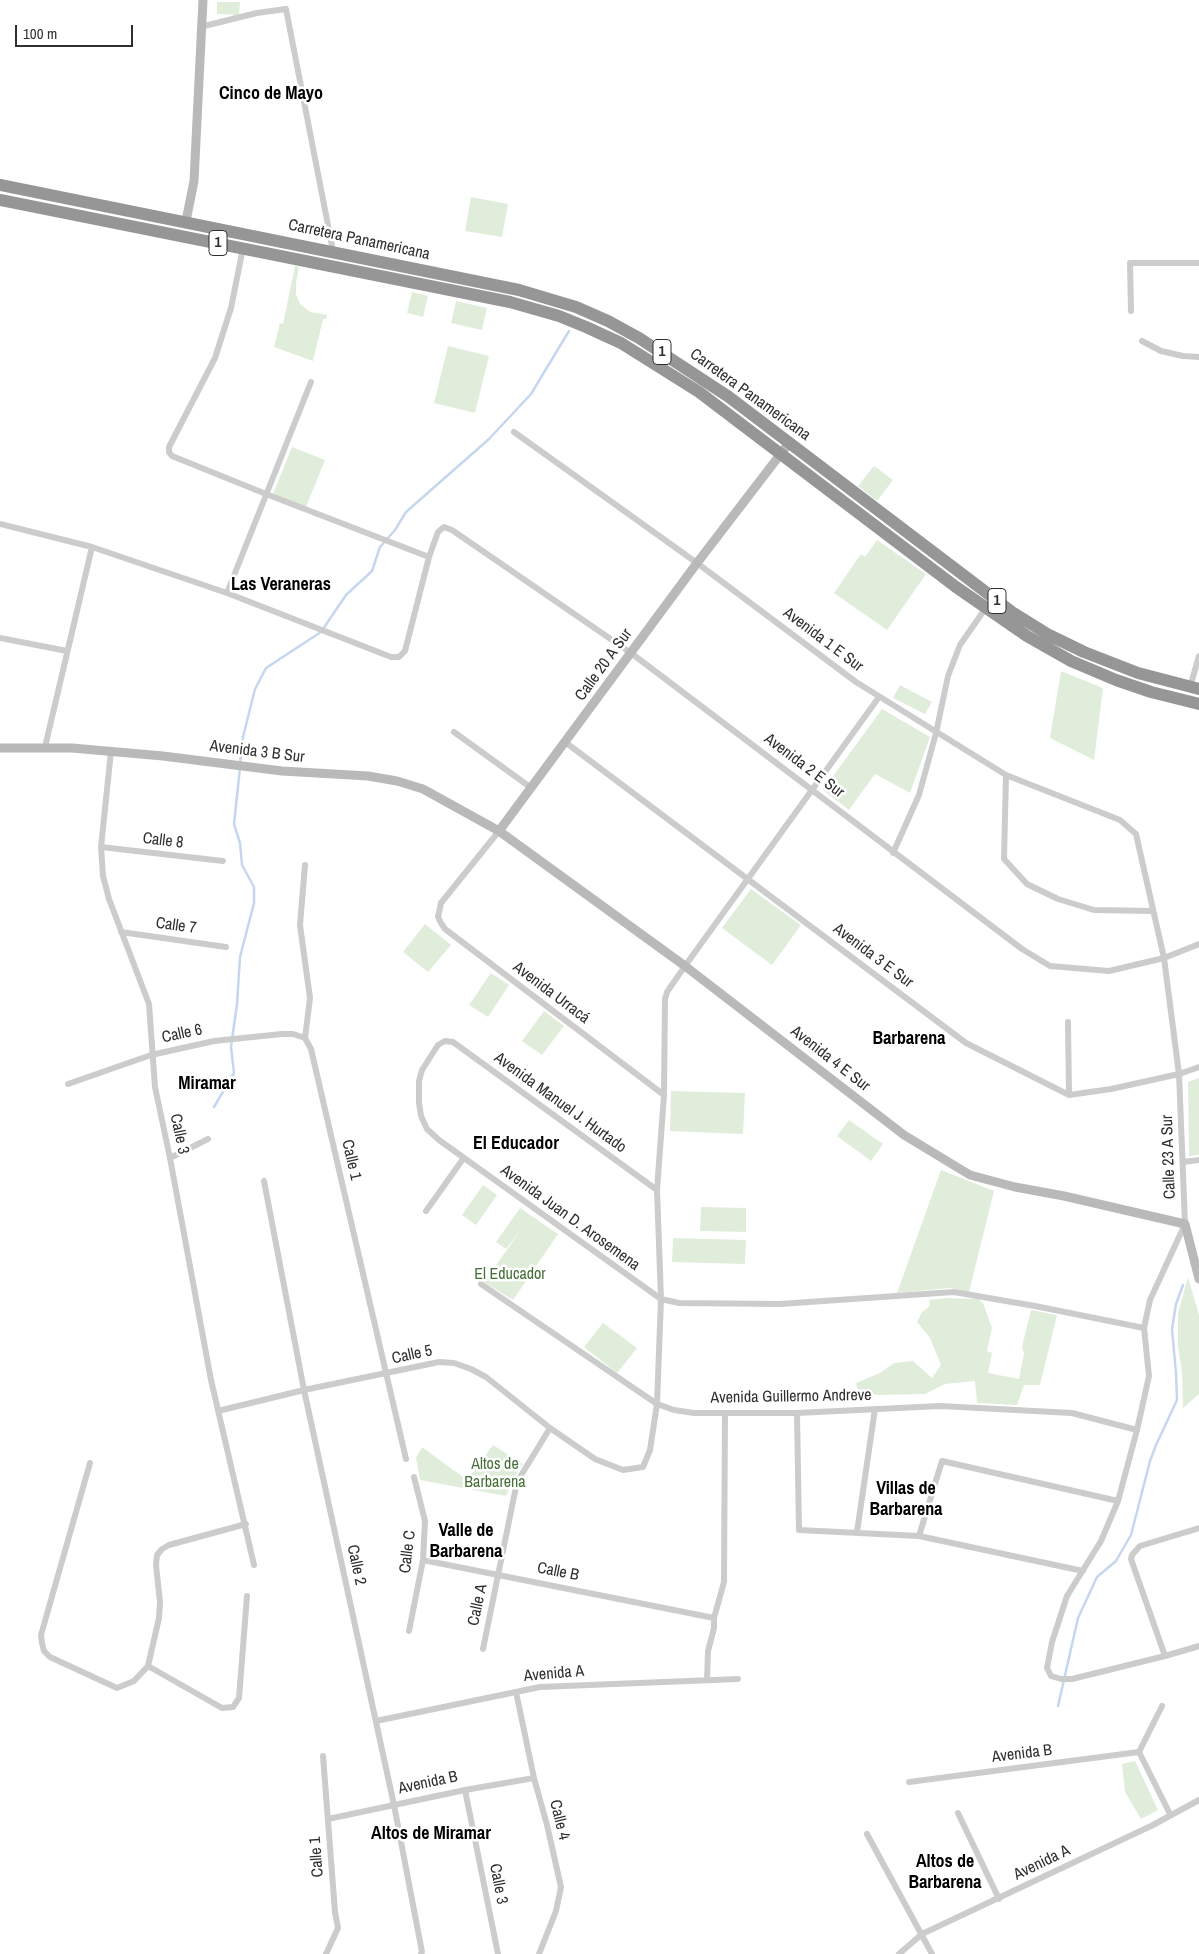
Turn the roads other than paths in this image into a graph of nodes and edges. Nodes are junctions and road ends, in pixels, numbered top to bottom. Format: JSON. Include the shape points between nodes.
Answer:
{"nodes":[{"id":1,"x":203,"y":0,"type":"edge"},
{"id":2,"x":200,"y":27,"type":"junction"},
{"id":3,"x":0,"y":185,"type":"edge"},
{"id":4,"x":0,"y":200,"type":"edge"},
{"id":5,"x":96,"y":218,"type":"junction"},
{"id":6,"x":186,"y":222,"type":"junction"},
{"id":7,"x":243,"y":248,"type":"junction"},
{"id":8,"x":333,"y":252,"type":"junction"},
{"id":9,"x":268,"y":253,"type":"junction"},
{"id":10,"x":1199,"y":263,"type":"edge"},
{"id":11,"x":1131,"y":312,"type":"dead end"},
{"id":12,"x":1142,"y":341,"type":"dead end"},
{"id":13,"x":1199,"y":358,"type":"edge"},
{"id":14,"x":311,"y":382,"type":"dead end"},
{"id":15,"x":514,"y":432,"type":"dead end"},
{"id":16,"x":789,"y":443,"type":"junction"},
{"id":17,"x":780,"y":454,"type":"junction"},
{"id":18,"x":266,"y":494,"type":"junction"},
{"id":19,"x":0,"y":524,"type":"edge"},
{"id":20,"x":92,"y":547,"type":"junction"},
{"id":21,"x":429,"y":557,"type":"junction"},
{"id":22,"x":697,"y":563,"type":"junction"},
{"id":23,"x":227,"y":593,"type":"junction"},
{"id":24,"x":986,"y":609,"type":"junction"},
{"id":25,"x":0,"y":638,"type":"edge"},
{"id":26,"x":67,"y":651,"type":"junction"},
{"id":27,"x":631,"y":653,"type":"junction"},
{"id":28,"x":1199,"y":656,"type":"edge"},
{"id":29,"x":1116,"y":680,"type":"junction"},
{"id":30,"x":1196,"y":691,"type":"edge"},
{"id":31,"x":879,"y":697,"type":"junction"},
{"id":32,"x":1199,"y":704,"type":"edge"},
{"id":33,"x":454,"y":732,"type":"dead end"},
{"id":34,"x":936,"y":733,"type":"junction"},
{"id":35,"x":565,"y":742,"type":"junction"},
{"id":36,"x":45,"y":747,"type":"junction"},
{"id":37,"x":0,"y":748,"type":"edge"},
{"id":38,"x":111,"y":751,"type":"junction"},
{"id":39,"x":1006,"y":775,"type":"junction"},
{"id":40,"x":530,"y":787,"type":"junction"},
{"id":41,"x":813,"y":790,"type":"junction"},
{"id":42,"x":499,"y":831,"type":"junction"},
{"id":43,"x":1136,"y":834,"type":"joint"},
{"id":44,"x":101,"y":847,"type":"junction"},
{"id":45,"x":893,"y":853,"type":"junction"},
{"id":46,"x":222,"y":861,"type":"dead end"},
{"id":47,"x":305,"y":865,"type":"dead end"},
{"id":48,"x":748,"y":879,"type":"junction"},
{"id":49,"x":441,"y":903,"type":"joint"},
{"id":50,"x":1153,"y":911,"type":"junction"},
{"id":51,"x":121,"y":932,"type":"junction"},
{"id":52,"x":1199,"y":944,"type":"edge"},
{"id":53,"x":226,"y":947,"type":"dead end"},
{"id":54,"x":1164,"y":958,"type":"junction"},
{"id":55,"x":685,"y":966,"type":"junction"},
{"id":56,"x":1068,"y":1022,"type":"dead end"},
{"id":57,"x":305,"y":1038,"type":"junction"},
{"id":58,"x":445,"y":1041,"type":"joint"},
{"id":59,"x":152,"y":1055,"type":"junction"},
{"id":60,"x":1199,"y":1067,"type":"edge"},
{"id":61,"x":1179,"y":1074,"type":"junction"},
{"id":62,"x":68,"y":1084,"type":"dead end"},
{"id":63,"x":664,"y":1095,"type":"junction"},
{"id":64,"x":1069,"y":1095,"type":"junction"},
{"id":65,"x":208,"y":1139,"type":"dead end"},
{"id":66,"x":170,"y":1158,"type":"junction"},
{"id":67,"x":463,"y":1158,"type":"junction"},
{"id":68,"x":1199,"y":1160,"type":"edge"},
{"id":69,"x":1183,"y":1162,"type":"junction"},
{"id":70,"x":264,"y":1181,"type":"dead end"},
{"id":71,"x":657,"y":1190,"type":"junction"},
{"id":72,"x":426,"y":1211,"type":"dead end"},
{"id":73,"x":1185,"y":1224,"type":"junction"},
{"id":74,"x":1199,"y":1279,"type":"edge"},
{"id":75,"x":481,"y":1284,"type":"dead end"},
{"id":76,"x":661,"y":1299,"type":"junction"},
{"id":77,"x":1144,"y":1328,"type":"junction"},
{"id":78,"x":386,"y":1374,"type":"junction"},
{"id":79,"x":304,"y":1390,"type":"junction"},
{"id":80,"x":657,"y":1404,"type":"junction"},
{"id":81,"x":874,"y":1409,"type":"junction"},
{"id":82,"x":218,"y":1411,"type":"junction"},
{"id":83,"x":725,"y":1413,"type":"junction"},
{"id":84,"x":797,"y":1413,"type":"junction"},
{"id":85,"x":550,"y":1428,"type":"junction"},
{"id":86,"x":1138,"y":1430,"type":"junction"},
{"id":87,"x":406,"y":1459,"type":"dead end"},
{"id":88,"x":90,"y":1463,"type":"dead end"},
{"id":89,"x":414,"y":1477,"type":"dead end"},
{"id":90,"x":1118,"y":1501,"type":"junction"},
{"id":91,"x":246,"y":1524,"type":"junction"},
{"id":92,"x":1199,"y":1528,"type":"edge"},
{"id":93,"x":857,"y":1532,"type":"junction"},
{"id":94,"x":918,"y":1536,"type":"junction"},
{"id":95,"x":422,"y":1560,"type":"junction"},
{"id":96,"x":254,"y":1564,"type":"dead end"},
{"id":97,"x":1083,"y":1571,"type":"junction"},
{"id":98,"x":498,"y":1574,"type":"junction"},
{"id":99,"x":247,"y":1596,"type":"dead end"},
{"id":100,"x":714,"y":1618,"type":"junction"},
{"id":101,"x":409,"y":1631,"type":"dead end"},
{"id":102,"x":1199,"y":1646,"type":"edge"},
{"id":103,"x":483,"y":1649,"type":"dead end"},
{"id":104,"x":1165,"y":1656,"type":"junction"},
{"id":105,"x":148,"y":1666,"type":"junction"},
{"id":106,"x":738,"y":1679,"type":"dead end"},
{"id":107,"x":707,"y":1680,"type":"junction"},
{"id":108,"x":516,"y":1692,"type":"junction"},
{"id":109,"x":1162,"y":1706,"type":"dead end"},
{"id":110,"x":376,"y":1721,"type":"junction"},
{"id":111,"x":1139,"y":1752,"type":"junction"},
{"id":112,"x":323,"y":1756,"type":"dead end"},
{"id":113,"x":534,"y":1778,"type":"junction"},
{"id":114,"x":909,"y":1782,"type":"dead end"},
{"id":115,"x":465,"y":1790,"type":"junction"},
{"id":116,"x":1199,"y":1800,"type":"edge"},
{"id":117,"x":394,"y":1805,"type":"junction"},
{"id":118,"x":958,"y":1813,"type":"dead end"},
{"id":119,"x":1170,"y":1814,"type":"junction"},
{"id":120,"x":328,"y":1819,"type":"junction"},
{"id":121,"x":867,"y":1834,"type":"dead end"},
{"id":122,"x":999,"y":1899,"type":"junction"},
{"id":123,"x":922,"y":1934,"type":"junction"},
{"id":124,"x":423,"y":1953,"type":"edge"},
{"id":125,"x":326,"y":1954,"type":"edge"},
{"id":126,"x":498,"y":1954,"type":"edge"},
{"id":127,"x":539,"y":1954,"type":"edge"},
{"id":128,"x":899,"y":1954,"type":"edge"},
{"id":129,"x":932,"y":1954,"type":"edge"}],
"edges":[{"from":1,"to":2,"type":"street"},
{"from":2,"to":6,"type":"street","via":[[194,181]]},
{"from":2,"to":8,"type":"street","via":[[286,9]]},
{"from":3,"to":6,"type":"highway","name":"Carretera Panamericana","number":"1"},
{"from":4,"to":5,"type":"highway","name":"Carretera Panamericana","number":"1"},
{"from":5,"to":6,"type":"highway","via":[[174,227]]},
{"from":5,"to":7,"type":"highway","name":"Carretera Panamericana","number":"1"},
{"from":6,"to":8,"type":"highway","name":"Carretera Panamericana","number":"1"},
{"from":6,"to":9,"type":"highway","via":[[197,231]]},
{"from":7,"to":9,"type":"highway","name":"Carretera Panamericana","number":"1"},
{"from":7,"to":18,"type":"street","via":[[231,308],[215,358],[169,452]]},
{"from":8,"to":16,"type":"highway","name":"Carretera Panamericana","number":"1","via":[[519,290],[576,307],[664,353]]},
{"from":9,"to":17,"type":"highway","name":"Carretera Panamericana","number":"1","via":[[510,302],[586,326],[691,387]]},
{"from":10,"to":11,"type":"street","via":[[1130,263]]},
{"from":12,"to":13,"type":"street","via":[[1161,351]]},
{"from":14,"to":18,"type":"street"},
{"from":15,"to":22,"type":"street","name":"Avenida 1 E Sur"},
{"from":16,"to":17,"type":"street","name":"Calle 20 A Sur"},
{"from":16,"to":30,"type":"highway","name":"Carretera Panamericana","number":"1","via":[[1012,612],[1049,635],[1138,673]]},
{"from":17,"to":22,"type":"street","name":"Calle 20 A Sur"},
{"from":17,"to":24,"type":"highway","name":"Carretera Panamericana","number":"1"},
{"from":18,"to":21,"type":"street"},
{"from":18,"to":23,"type":"street"},
{"from":19,"to":20,"type":"street"},
{"from":20,"to":23,"type":"street"},
{"from":20,"to":26,"type":"street"},
{"from":21,"to":23,"type":"street","via":[[405,651],[399,657],[391,657]]},
{"from":21,"to":27,"type":"street","name":"Avenida 2 E Sur","via":[[438,532],[444,527],[452,530]]},
{"from":22,"to":27,"type":"street","name":"Calle 20 A Sur"},
{"from":22,"to":31,"type":"street","name":"Avenida 1 E Sur"},
{"from":24,"to":29,"type":"highway","name":"Carretera Panamericana","number":"1","via":[[1048,649]]},
{"from":24,"to":34,"type":"street","via":[[960,645],[948,676]]},
{"from":25,"to":26,"type":"street"},
{"from":26,"to":36,"type":"street"},
{"from":27,"to":35,"type":"street","name":"Calle 20 A Sur"},
{"from":27,"to":41,"type":"street","name":"Avenida 2 E Sur"},
{"from":28,"to":30,"type":"street"},
{"from":29,"to":30,"type":"highway","via":[[1174,691]]},
{"from":29,"to":32,"type":"highway","name":"Carretera Panamericana","number":"1"},
{"from":31,"to":34,"type":"street","name":"Avenida 1 E Sur"},
{"from":31,"to":41,"type":"street"},
{"from":33,"to":40,"type":"street"},
{"from":34,"to":39,"type":"street","name":"Avenida 1 E Sur"},
{"from":34,"to":45,"type":"street","via":[[919,795]]},
{"from":35,"to":40,"type":"street","name":"Calle 20 A Sur"},
{"from":35,"to":48,"type":"street","name":"Avenida 3 E Sur"},
{"from":36,"to":37,"type":"street","name":"Avenida 3 B Sur"},
{"from":36,"to":38,"type":"street","name":"Avenida 3 B Sur"},
{"from":38,"to":42,"type":"street","name":"Avenida 3 B Sur","via":[[397,781],[423,789]]},
{"from":38,"to":44,"type":"street","name":"Calle 3"},
{"from":39,"to":43,"type":"street","name":"Avenida 1 E Sur","via":[[1120,820]]},
{"from":39,"to":50,"type":"street","via":[[1004,859],[1027,884],[1058,899],[1094,910]]},
{"from":40,"to":42,"type":"street","name":"Calle 20 A Sur"},
{"from":41,"to":45,"type":"street","name":"Avenida 2 E Sur"},
{"from":41,"to":48,"type":"street"},
{"from":42,"to":49,"type":"street","name":"Calle 20 A Sur"},
{"from":42,"to":55,"type":"street","name":"Avenida 4 E Sur"},
{"from":43,"to":50,"type":"street","name":"Calle 23 A Sur"},
{"from":44,"to":46,"type":"street","name":"Calle 8"},
{"from":44,"to":51,"type":"street","name":"Calle 3","via":[[103,876]]},
{"from":45,"to":54,"type":"street","name":"Avenida 2 E Sur","via":[[1022,949],[1050,966],[1109,971]]},
{"from":47,"to":57,"type":"street","name":"Calle 1","via":[[300,925],[310,998]]},
{"from":48,"to":55,"type":"street"},
{"from":48,"to":64,"type":"street","name":"Avenida 3 E Sur","via":[[966,1043]]},
{"from":49,"to":63,"type":"street","name":"Avenida Urracá","via":[[438,917],[445,929]]},
{"from":50,"to":54,"type":"street","name":"Calle 23 A Sur"},
{"from":51,"to":53,"type":"street","name":"Calle 7"},
{"from":51,"to":59,"type":"street","name":"Calle 3","via":[[149,1004]]},
{"from":52,"to":54,"type":"street","name":"Avenida 2 E Sur"},
{"from":54,"to":61,"type":"street","name":"Calle 23 A Sur"},
{"from":55,"to":63,"type":"street","via":[[665,999]]},
{"from":55,"to":73,"type":"street","name":"Avenida 4 E Sur","via":[[904,1135],[970,1175]]},
{"from":56,"to":64,"type":"street"},
{"from":57,"to":59,"type":"street","name":"Calle 6","via":[[282,1034],[226,1039]]},
{"from":57,"to":78,"type":"street","name":"Calle 1"},
{"from":58,"to":67,"type":"street","name":"Avenida Juan D. Arosemena","via":[[438,1045],[422,1070],[419,1103],[428,1129]]},
{"from":58,"to":71,"type":"street","name":"Avenida Manuel J. Hurtado","via":[[456,1044]]},
{"from":59,"to":62,"type":"street","name":"Calle 6"},
{"from":59,"to":66,"type":"street","name":"Calle 3","via":[[155,1087]]},
{"from":60,"to":61,"type":"street"},
{"from":61,"to":64,"type":"street"},
{"from":61,"to":69,"type":"street","name":"Calle 23 A Sur"},
{"from":63,"to":71,"type":"street"},
{"from":65,"to":66,"type":"street"},
{"from":66,"to":82,"type":"street","name":"Calle 3"},
{"from":67,"to":72,"type":"street"},
{"from":67,"to":76,"type":"street","name":"Avenida Juan D. Arosemena"},
{"from":68,"to":69,"type":"street"},
{"from":69,"to":73,"type":"street","name":"Calle 23 A Sur"},
{"from":70,"to":79,"type":"street","name":"Calle 2"},
{"from":71,"to":76,"type":"street"},
{"from":73,"to":74,"type":"street"},
{"from":73,"to":77,"type":"street","name":"Calle 23 A Sur","via":[[1150,1300]]},
{"from":75,"to":80,"type":"street","name":"Avenida Guillermo Andreve"},
{"from":76,"to":77,"type":"street","via":[[679,1303],[780,1304],[954,1292]]},
{"from":76,"to":80,"type":"street"},
{"from":77,"to":86,"type":"street","name":"Calle 23 A Sur","via":[[1149,1376]]},
{"from":78,"to":79,"type":"street","name":"Calle 5"},
{"from":78,"to":85,"type":"street","name":"Calle 5","via":[[439,1362],[454,1363],[486,1377]]},
{"from":78,"to":87,"type":"street","name":"Calle 1"},
{"from":79,"to":82,"type":"street","name":"Calle 5"},
{"from":79,"to":110,"type":"street","name":"Calle 2"},
{"from":80,"to":83,"type":"street","name":"Avenida Guillermo Andreve","via":[[674,1410]]},
{"from":80,"to":85,"type":"street","name":"Calle 5","via":[[650,1450],[643,1467],[623,1470],[595,1458]]},
{"from":81,"to":84,"type":"street","name":"Avenida Guillermo Andreve"},
{"from":81,"to":86,"type":"street","name":"Avenida Guillermo Andreve","via":[[940,1406],[1072,1413]]},
{"from":81,"to":93,"type":"street"},
{"from":82,"to":91,"type":"street","name":"Calle 3"},
{"from":83,"to":84,"type":"street","name":"Avenida Guillermo Andreve"},
{"from":83,"to":100,"type":"street","via":[[724,1582]]},
{"from":84,"to":93,"type":"street","via":[[799,1530]]},
{"from":85,"to":98,"type":"street","name":"Calle A","via":[[517,1482]]},
{"from":86,"to":90,"type":"street","name":"Calle 23 A Sur"},
{"from":88,"to":105,"type":"street","via":[[41,1635],[44,1651],[50,1657],[117,1688],[134,1681]]},
{"from":89,"to":95,"type":"street","name":"Calle C","via":[[425,1521]]},
{"from":90,"to":94,"type":"street","via":[[942,1461]]},
{"from":90,"to":97,"type":"street","name":"Calle 23 A Sur","via":[[1102,1541]]},
{"from":91,"to":96,"type":"street","name":"Calle 3"},
{"from":91,"to":105,"type":"street","via":[[169,1545],[157,1555],[160,1618]]},
{"from":92,"to":104,"type":"street","via":[[1140,1546],[1132,1555]]},
{"from":93,"to":94,"type":"street"},
{"from":94,"to":97,"type":"street"},
{"from":95,"to":98,"type":"street","name":"Calle B"},
{"from":95,"to":101,"type":"street","name":"Calle C"},
{"from":97,"to":104,"type":"street","name":"Calle 23 A Sur","via":[[1067,1596],[1052,1642],[1047,1668],[1051,1676],[1072,1679]]},
{"from":98,"to":100,"type":"street","name":"Calle B"},
{"from":98,"to":103,"type":"street","name":"Calle A"},
{"from":99,"to":105,"type":"street","via":[[239,1698],[233,1707],[222,1708]]},
{"from":100,"to":107,"type":"street"},
{"from":102,"to":104,"type":"street"},
{"from":106,"to":107,"type":"street","name":"Avenida A"},
{"from":107,"to":108,"type":"street","name":"Avenida A","via":[[540,1686]]},
{"from":108,"to":110,"type":"street","name":"Avenida A"},
{"from":108,"to":113,"type":"street","name":"Calle 4"},
{"from":109,"to":111,"type":"street"},
{"from":110,"to":117,"type":"street","name":"Calle 2"},
{"from":111,"to":114,"type":"street","name":"Avenida B"},
{"from":111,"to":119,"type":"street"},
{"from":112,"to":120,"type":"street","name":"Calle 1"},
{"from":113,"to":115,"type":"street","name":"Avenida B"},
{"from":113,"to":127,"type":"street","name":"Calle 4","via":[[561,1888],[556,1911]]},
{"from":115,"to":117,"type":"street","name":"Avenida B"},
{"from":115,"to":126,"type":"street","name":"Calle 3"},
{"from":116,"to":119,"type":"street","name":"Avenida A"},
{"from":117,"to":120,"type":"street","name":"Avenida B"},
{"from":117,"to":124,"type":"street","name":"Calle 2"},
{"from":118,"to":122,"type":"street"},
{"from":119,"to":122,"type":"street","name":"Avenida A"},
{"from":120,"to":125,"type":"street","name":"Calle 1","via":[[338,1928]]},
{"from":121,"to":123,"type":"street"},
{"from":122,"to":123,"type":"street","name":"Avenida A"},
{"from":123,"to":128,"type":"street","name":"Avenida A"},
{"from":123,"to":129,"type":"street"}]}
